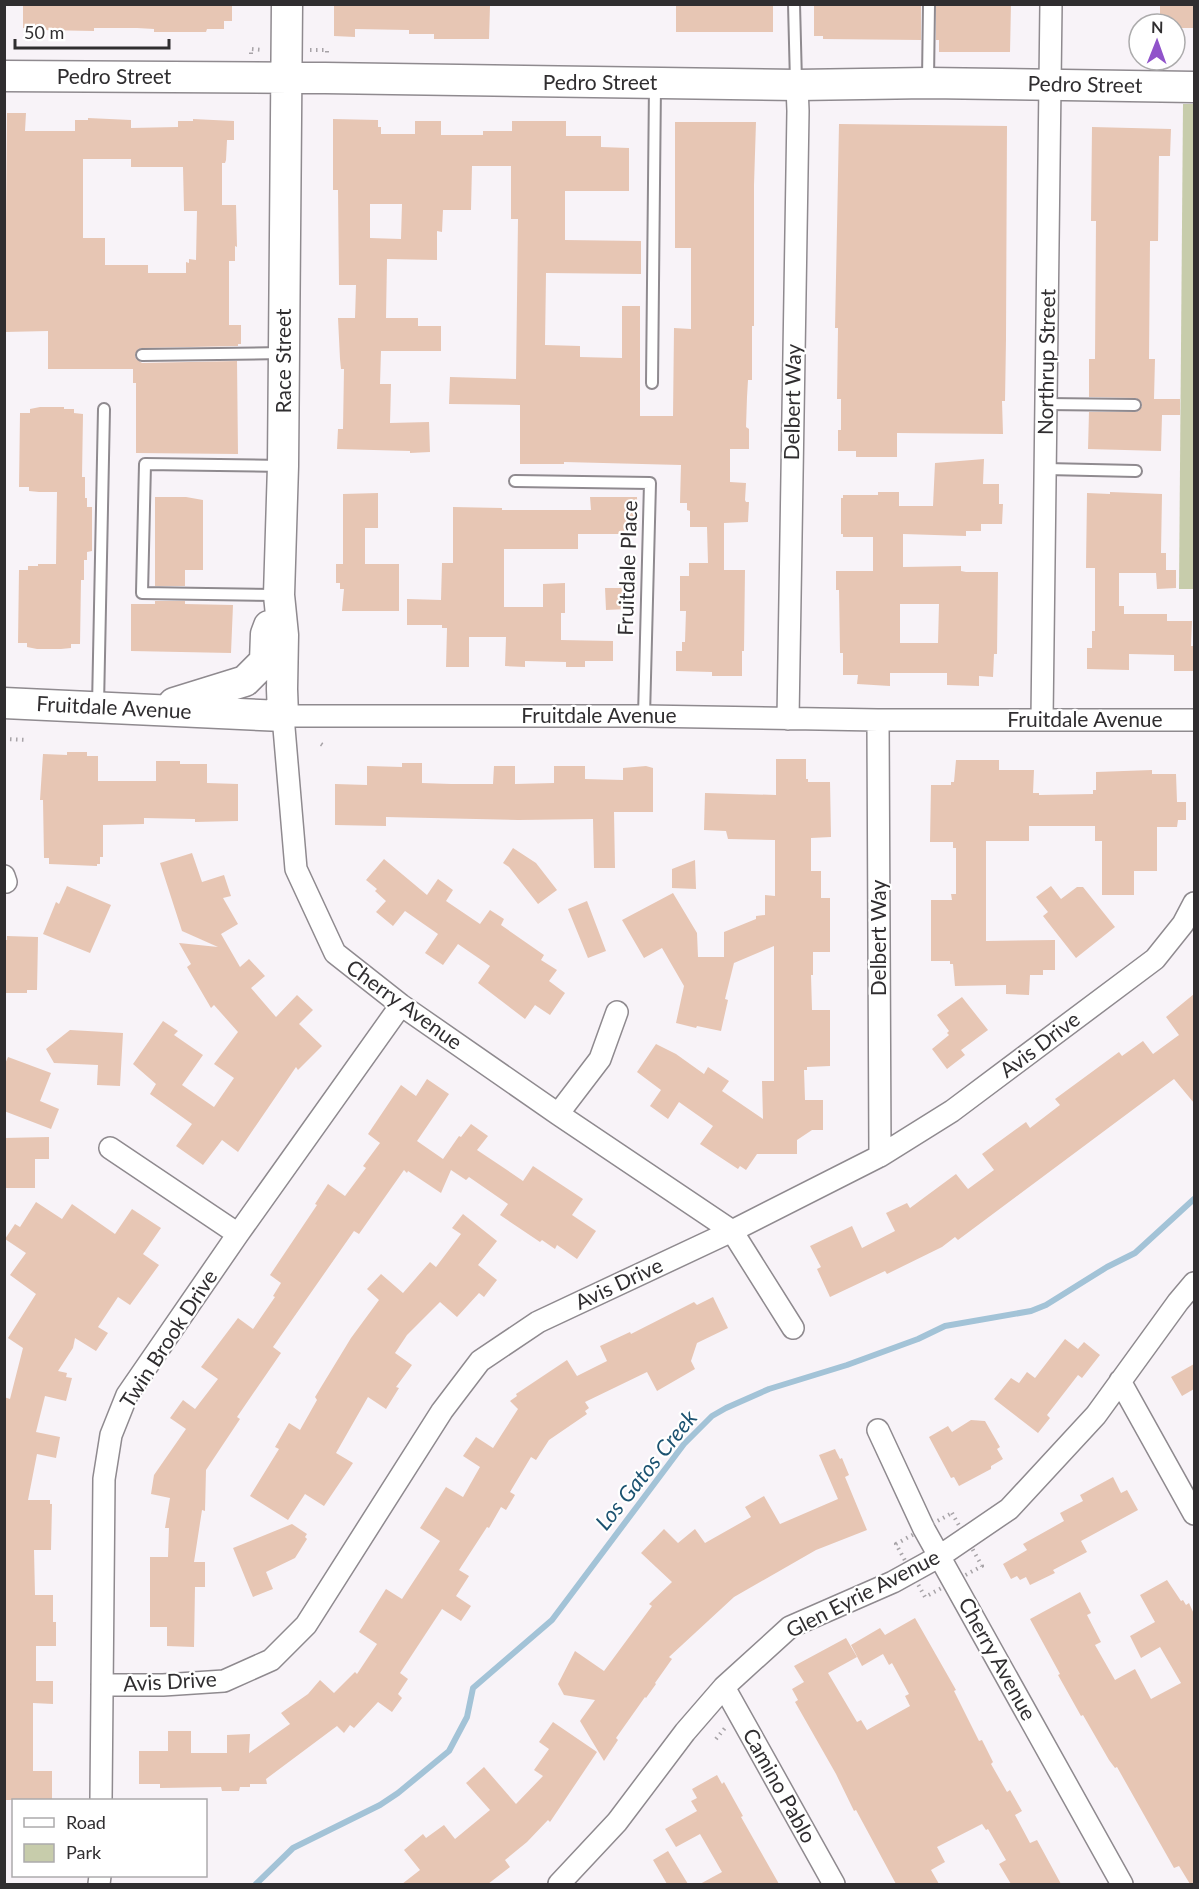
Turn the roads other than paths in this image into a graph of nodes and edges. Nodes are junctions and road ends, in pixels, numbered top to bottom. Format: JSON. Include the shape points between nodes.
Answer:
{"nodes":[{"id":1,"x":287,"y":4,"type":"edge"},
{"id":2,"x":794,"y":4,"type":"edge"},
{"id":3,"x":929,"y":4,"type":"edge"},
{"id":4,"x":1051,"y":4,"type":"edge"},
{"id":5,"x":4,"y":76,"type":"edge"},
{"id":6,"x":285,"y":78,"type":"junction"},
{"id":7,"x":655,"y":83,"type":"junction"},
{"id":8,"x":928,"y":83,"type":"junction"},
{"id":9,"x":1050,"y":84,"type":"junction"},
{"id":10,"x":797,"y":86,"type":"junction"},
{"id":11,"x":1194,"y":87,"type":"edge"},
{"id":12,"x":284,"y":353,"type":"junction"},
{"id":13,"x":142,"y":355,"type":"dead end"},
{"id":14,"x":652,"y":383,"type":"dead end"},
{"id":15,"x":1047,"y":404,"type":"junction"},
{"id":16,"x":1135,"y":405,"type":"dead end"},
{"id":17,"x":104,"y":409,"type":"dead end"},
{"id":18,"x":283,"y":466,"type":"junction"},
{"id":19,"x":1046,"y":469,"type":"junction"},
{"id":20,"x":1136,"y":471,"type":"dead end"},
{"id":21,"x":515,"y":481,"type":"dead end"},
{"id":22,"x":279,"y":595,"type":"junction"},
{"id":23,"x":4,"y":704,"type":"edge"},
{"id":24,"x":98,"y":706,"type":"junction"},
{"id":25,"x":148,"y":709,"type":"junction"},
{"id":26,"x":284,"y":716,"type":"junction"},
{"id":27,"x":644,"y":716,"type":"junction"},
{"id":28,"x":788,"y":719,"type":"junction"},
{"id":29,"x":1041,"y":719,"type":"junction"},
{"id":30,"x":878,"y":720,"type":"junction"},
{"id":31,"x":1194,"y":720,"type":"edge"},
{"id":32,"x":1194,"y":903,"type":"edge"},
{"id":33,"x":401,"y":1005,"type":"junction"},
{"id":34,"x":617,"y":1012,"type":"dead end"},
{"id":35,"x":558,"y":1114,"type":"junction"},
{"id":36,"x":110,"y":1148,"type":"dead end"},
{"id":37,"x":880,"y":1156,"type":"junction"},
{"id":38,"x":732,"y":1231,"type":"junction"},
{"id":39,"x":238,"y":1234,"type":"junction"},
{"id":40,"x":1194,"y":1283,"type":"edge"},
{"id":41,"x":793,"y":1328,"type":"dead end"},
{"id":42,"x":1120,"y":1381,"type":"junction"},
{"id":43,"x":878,"y":1430,"type":"dead end"},
{"id":44,"x":1194,"y":1514,"type":"edge"},
{"id":45,"x":940,"y":1556,"type":"junction"},
{"id":46,"x":102,"y":1685,"type":"junction"},
{"id":47,"x":724,"y":1687,"type":"junction"},
{"id":48,"x":101,"y":1799,"type":"edge"},
{"id":49,"x":559,"y":1884,"type":"edge"},
{"id":50,"x":834,"y":1884,"type":"edge"},
{"id":51,"x":1122,"y":1884,"type":"edge"}],
"edges":[{"from":1,"to":6,"type":"street","name":"Race Street"},
{"from":2,"to":10,"type":"lane"},
{"from":3,"to":8,"type":"lane"},
{"from":4,"to":9,"type":"street","name":"Northrup Street"},
{"from":5,"to":6,"type":"street","name":"Pedro Street"},
{"from":6,"to":7,"type":"street","name":"Pedro Street"},
{"from":6,"to":12,"type":"street","name":"Race Street"},
{"from":7,"to":10,"type":"street","name":"Pedro Street"},
{"from":7,"to":14,"type":"lane"},
{"from":8,"to":9,"type":"street","name":"Pedro Street"},
{"from":8,"to":10,"type":"street","name":"Pedro Street"},
{"from":9,"to":11,"type":"street","name":"Pedro Street"},
{"from":9,"to":15,"type":"street","name":"Northrup Street"},
{"from":10,"to":28,"type":"street","name":"Delbert Way"},
{"from":12,"to":13,"type":"lane"},
{"from":12,"to":18,"type":"street","name":"Race Street"},
{"from":15,"to":16,"type":"lane"},
{"from":15,"to":19,"type":"street","name":"Northrup Street"},
{"from":17,"to":24,"type":"lane"},
{"from":18,"to":22,"type":"street","name":"Race Street"},
{"from":18,"to":22,"type":"lane","via":[[145,464],[142,593]]},
{"from":19,"to":20,"type":"lane"},
{"from":19,"to":29,"type":"street","name":"Northrup Street"},
{"from":21,"to":27,"type":"lane","name":"Fruitdale Place","via":[[650,483]]},
{"from":22,"to":25,"type":"street","via":[[266,634],[265,661],[248,679]]},
{"from":22,"to":26,"type":"street","name":"Race Street"},
{"from":23,"to":24,"type":"street","name":"Fruitdale Avenue"},
{"from":24,"to":25,"type":"street","name":"Fruitdale Avenue"},
{"from":25,"to":26,"type":"street","name":"Fruitdale Avenue"},
{"from":26,"to":27,"type":"street","name":"Fruitdale Avenue"},
{"from":26,"to":33,"type":"street","name":"Cherry Avenue","via":[[296,869],[335,953]]},
{"from":27,"to":28,"type":"street","name":"Fruitdale Avenue"},
{"from":28,"to":30,"type":"street","name":"Fruitdale Avenue"},
{"from":29,"to":30,"type":"street","name":"Fruitdale Avenue"},
{"from":29,"to":31,"type":"street","name":"Fruitdale Avenue"},
{"from":30,"to":37,"type":"street","name":"Delbert Way"},
{"from":32,"to":37,"type":"street","name":"Avis Drive","via":[[1155,959],[952,1112]]},
{"from":33,"to":35,"type":"street","name":"Cherry Avenue"},
{"from":33,"to":39,"type":"street","name":"Twin Brook Drive"},
{"from":34,"to":35,"type":"street","via":[[600,1059]]},
{"from":35,"to":38,"type":"street","name":"Cherry Avenue"},
{"from":36,"to":39,"type":"street"},
{"from":37,"to":38,"type":"street","name":"Avis Drive"},
{"from":38,"to":41,"type":"street","name":"Cherry Avenue"},
{"from":38,"to":46,"type":"street","name":"Avis Drive","via":[[538,1322],[480,1361],[442,1411],[306,1625],[271,1660],[224,1681]]},
{"from":39,"to":46,"type":"street","name":"Twin Brook Drive","via":[[127,1395],[111,1435],[104,1479]]},
{"from":40,"to":42,"type":"street","name":"Glen Eyrie Avenue"},
{"from":42,"to":44,"type":"street"},
{"from":42,"to":45,"type":"street","name":"Glen Eyrie Avenue","via":[[1096,1415],[1009,1509]]},
{"from":43,"to":45,"type":"street","name":"Cherry Avenue"},
{"from":45,"to":47,"type":"street","name":"Glen Eyrie Avenue","via":[[893,1582],[790,1627]]},
{"from":45,"to":51,"type":"street","name":"Cherry Avenue"},
{"from":46,"to":48,"type":"street","name":"Twin Brook Drive"},
{"from":47,"to":49,"type":"street","name":"Glen Eyrie Avenue","via":[[617,1822]]},
{"from":47,"to":50,"type":"street","name":"Camino Pablo"}]}
